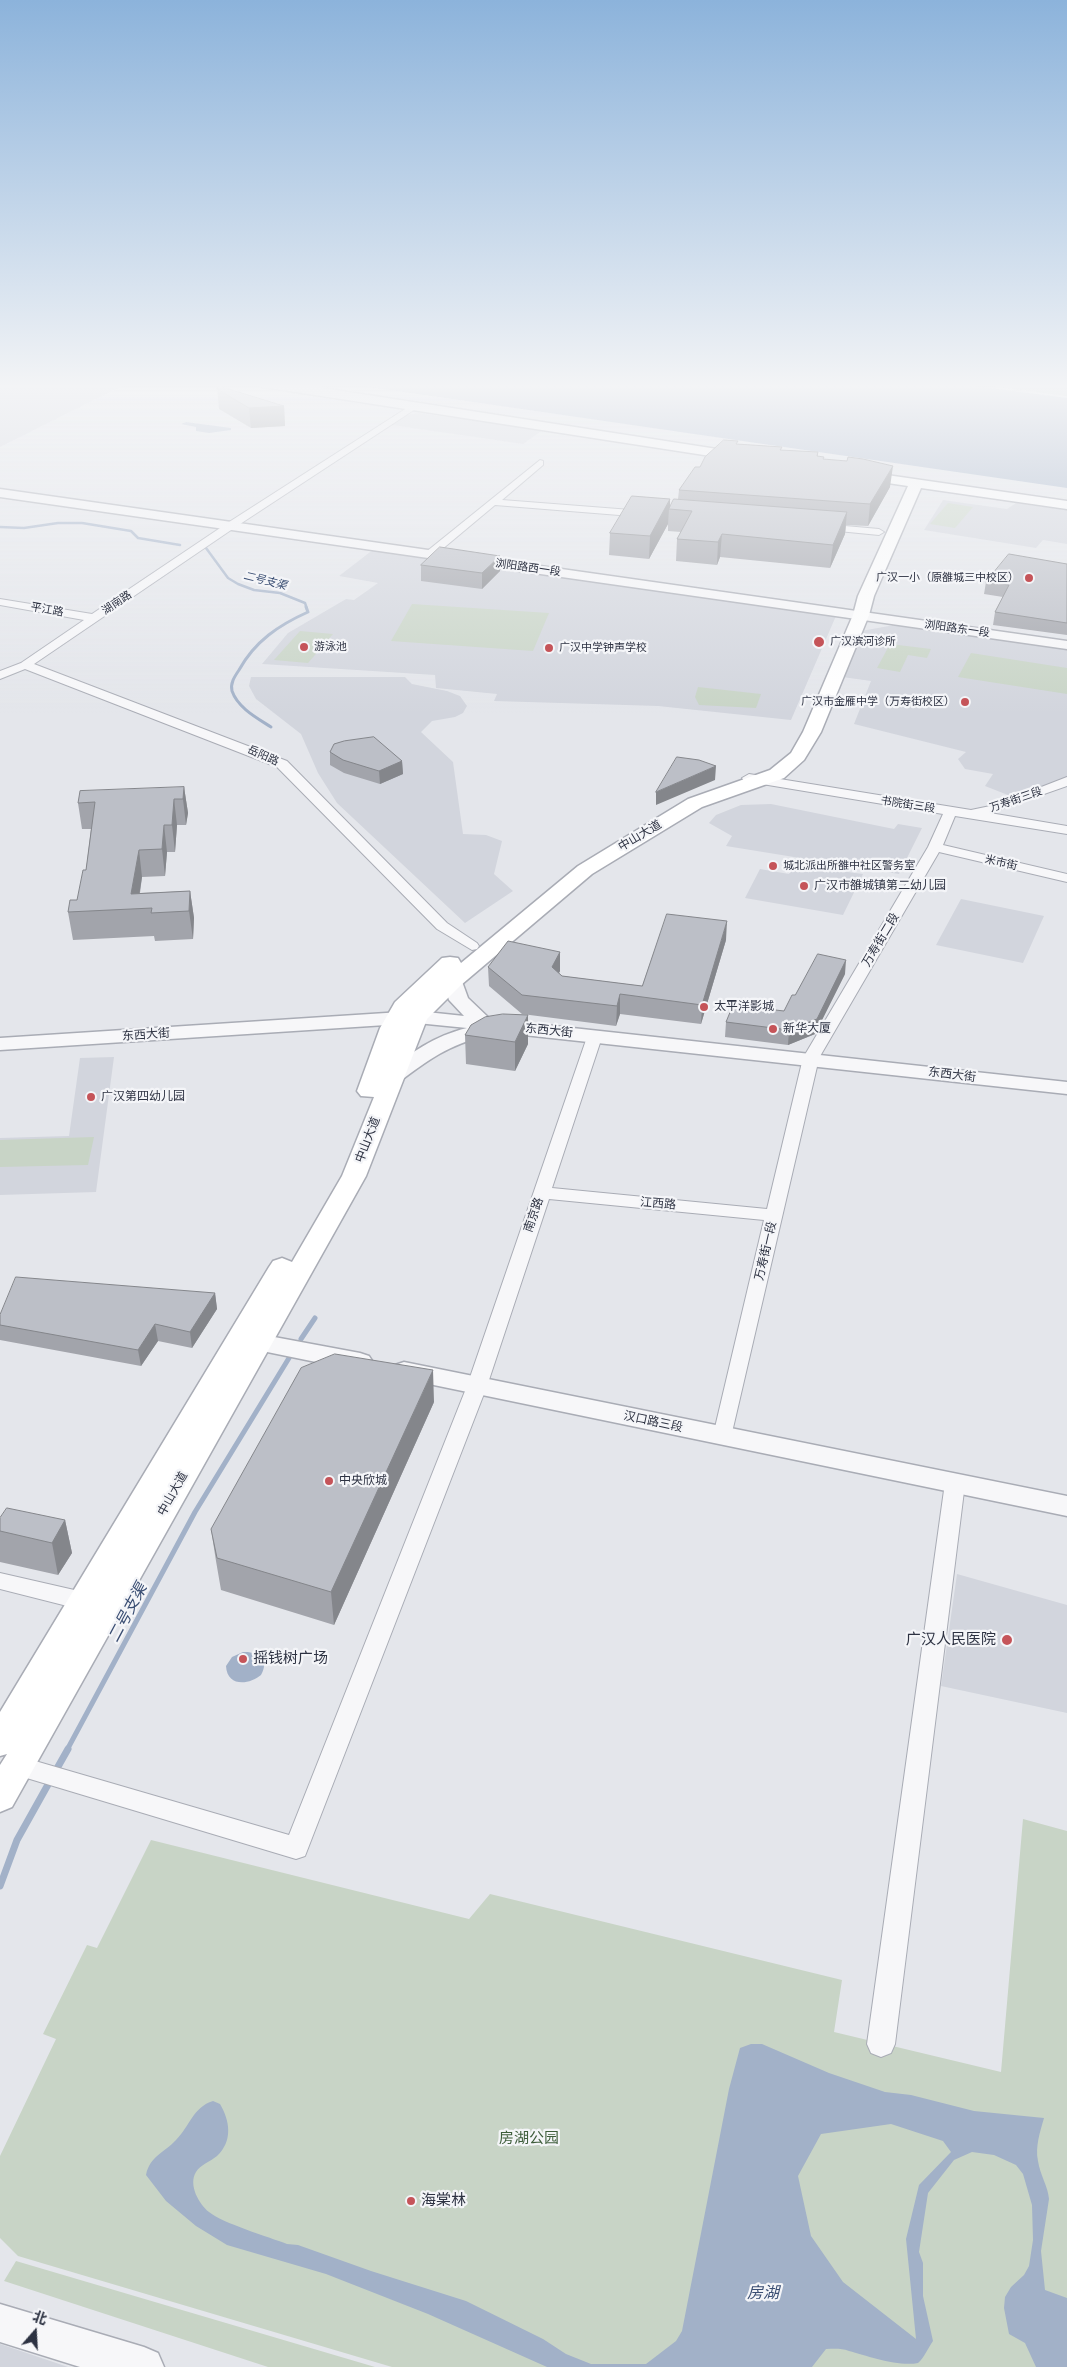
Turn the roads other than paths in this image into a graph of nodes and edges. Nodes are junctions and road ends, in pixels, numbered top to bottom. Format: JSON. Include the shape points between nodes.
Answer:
{"nodes":[{"id":1,"x":17,"y":493,"type":"edge"},
{"id":2,"x":282,"y":493,"type":"edge"},
{"id":3,"x":503,"y":493,"type":"edge"},
{"id":4,"x":903,"y":493,"type":"edge"},
{"id":5,"x":905,"y":493,"type":"edge"},
{"id":6,"x":984,"y":493,"type":"edge"},
{"id":7,"x":493,"y":502,"type":"junction"},
{"id":8,"x":1067,"y":505,"type":"edge"},
{"id":9,"x":658,"y":515,"type":"edge"},
{"id":10,"x":233,"y":525,"type":"junction"},
{"id":11,"x":815,"y":527,"type":"edge"},
{"id":12,"x":879,"y":532,"type":"junction"},
{"id":13,"x":432,"y":552,"type":"junction"},
{"id":14,"x":0,"y":602,"type":"edge"},
{"id":15,"x":852,"y":612,"type":"junction"},
{"id":16,"x":94,"y":618,"type":"junction"},
{"id":17,"x":1067,"y":645,"type":"edge"},
{"id":18,"x":26,"y":665,"type":"junction"},
{"id":19,"x":0,"y":675,"type":"edge"},
{"id":20,"x":755,"y":779,"type":"junction"},
{"id":21,"x":1067,"y":782,"type":"edge"},
{"id":22,"x":957,"y":814,"type":"junction"},
{"id":23,"x":1067,"y":830,"type":"edge"},
{"id":24,"x":935,"y":848,"type":"junction"},
{"id":25,"x":1067,"y":878,"type":"edge"},
{"id":26,"x":472,"y":946,"type":"junction"},
{"id":27,"x":453,"y":980,"type":"junction"},
{"id":28,"x":404,"y":1022,"type":"junction"},
{"id":29,"x":481,"y":1028,"type":"junction"},
{"id":30,"x":0,"y":1044,"type":"edge"},
{"id":31,"x":592,"y":1044,"type":"junction"},
{"id":32,"x":0,"y":1051,"type":"edge"},
{"id":33,"x":810,"y":1062,"type":"junction"},
{"id":34,"x":392,"y":1078,"type":"junction"},
{"id":35,"x":1067,"y":1088,"type":"edge"},
{"id":36,"x":1067,"y":1095,"type":"edge"},
{"id":37,"x":542,"y":1193,"type":"junction"},
{"id":38,"x":774,"y":1215,"type":"junction"},
{"id":39,"x":249,"y":1340,"type":"junction"},
{"id":40,"x":477,"y":1386,"type":"junction"},
{"id":41,"x":723,"y":1436,"type":"junction"},
{"id":42,"x":956,"y":1483,"type":"junction"},
{"id":43,"x":1067,"y":1506,"type":"edge"},
{"id":44,"x":0,"y":1581,"type":"edge"},
{"id":45,"x":83,"y":1601,"type":"junction"},
{"id":46,"x":0,"y":1742,"type":"edge"},
{"id":47,"x":18,"y":1766,"type":"junction"},
{"id":48,"x":0,"y":1797,"type":"edge"},
{"id":49,"x":881,"y":2044,"type":"dead end"},
{"id":50,"x":0,"y":2323,"type":"edge"},
{"id":51,"x":144,"y":2367,"type":"edge"}],
"edges":[{"from":1,"to":10,"type":"street","name":"浏阳路西一段"},
{"from":2,"to":10,"type":"street","name":"湖南路"},
{"from":3,"to":7,"type":"street"},
{"from":4,"to":12,"type":"main road"},
{"from":5,"to":15,"type":"main road","via":[[866,596]]},
{"from":6,"to":8,"type":"main road"},
{"from":7,"to":9,"type":"street"},
{"from":7,"to":13,"type":"street"},
{"from":10,"to":13,"type":"street","name":"浏阳路西一段"},
{"from":10,"to":16,"type":"street","name":"湖南路"},
{"from":11,"to":12,"type":"street"},
{"from":12,"to":15,"type":"main road","via":[[851,595]]},
{"from":13,"to":15,"type":"street","name":"浏阳路西一段"},
{"from":14,"to":16,"type":"street","name":"平江路"},
{"from":15,"to":17,"type":"street","name":"浏阳路东一段"},
{"from":15,"to":20,"type":"main road","name":"中山大道","via":[[812,732],[798,756],[777,774]]},
{"from":16,"to":18,"type":"street","name":"湖南路"},
{"from":18,"to":19,"type":"street","name":"湖南路"},
{"from":18,"to":26,"type":"street","name":"岳阳路","via":[[282,764],[442,926]]},
{"from":20,"to":22,"type":"street","name":"书院街三段"},
{"from":20,"to":26,"type":"main road","name":"中山大道","via":[[688,798],[587,856]]},
{"from":20,"to":27,"type":"main road","name":"中山大道","via":[[695,803],[585,870]]},
{"from":21,"to":22,"type":"street","name":"万寿街三段","via":[[998,808]]},
{"from":22,"to":23,"type":"street","name":"书院街三段"},
{"from":22,"to":24,"type":"street","name":"万寿街二段"},
{"from":24,"to":25,"type":"street","name":"米市街"},
{"from":24,"to":33,"type":"street","name":"万寿街二段"},
{"from":26,"to":28,"type":"main road","name":"中山大道","via":[[406,1002]]},
{"from":27,"to":28,"type":"main road","name":"中山大道"},
{"from":27,"to":29,"type":"street","via":[[460,1000]]},
{"from":28,"to":29,"type":"street","name":"东西大街"},
{"from":28,"to":30,"type":"street","name":"东西大街"},
{"from":28,"to":32,"type":"street","name":"东西大街"},
{"from":28,"to":34,"type":"main road","name":"中山大道"},
{"from":28,"to":39,"type":"main road","name":"中山大道","via":[[337,1176]]},
{"from":29,"to":31,"type":"street","name":"东西大街"},
{"from":29,"to":33,"type":"street","name":"东西大街"},
{"from":29,"to":34,"type":"street","via":[[436,1044]]},
{"from":31,"to":33,"type":"street","name":"东西大街"},
{"from":31,"to":37,"type":"street","name":"南京路"},
{"from":33,"to":35,"type":"street","name":"东西大街"},
{"from":33,"to":36,"type":"street","name":"东西大街"},
{"from":33,"to":38,"type":"street","name":"万寿街一段"},
{"from":34,"to":39,"type":"main road","name":"中山大道","via":[[354,1176]]},
{"from":37,"to":38,"type":"street","name":"江西路"},
{"from":37,"to":40,"type":"street","name":"南京路"},
{"from":38,"to":41,"type":"street","name":"万寿街一段"},
{"from":39,"to":40,"type":"street","name":"汉口路三段"},
{"from":39,"to":45,"type":"main road","name":"中山大道"},
{"from":39,"to":47,"type":"main road","name":"中山大道"},
{"from":40,"to":41,"type":"street","name":"汉口路三段"},
{"from":40,"to":47,"type":"street","name":"南京路","via":[[296,1848]]},
{"from":41,"to":42,"type":"street","name":"汉口路三段"},
{"from":42,"to":43,"type":"street","name":"汉口路三段"},
{"from":42,"to":49,"type":"street"},
{"from":44,"to":45,"type":"street"},
{"from":45,"to":46,"type":"main road","name":"中山大道"},
{"from":47,"to":48,"type":"main road","name":"中山大道"},
{"from":50,"to":51,"type":"street"}]}
